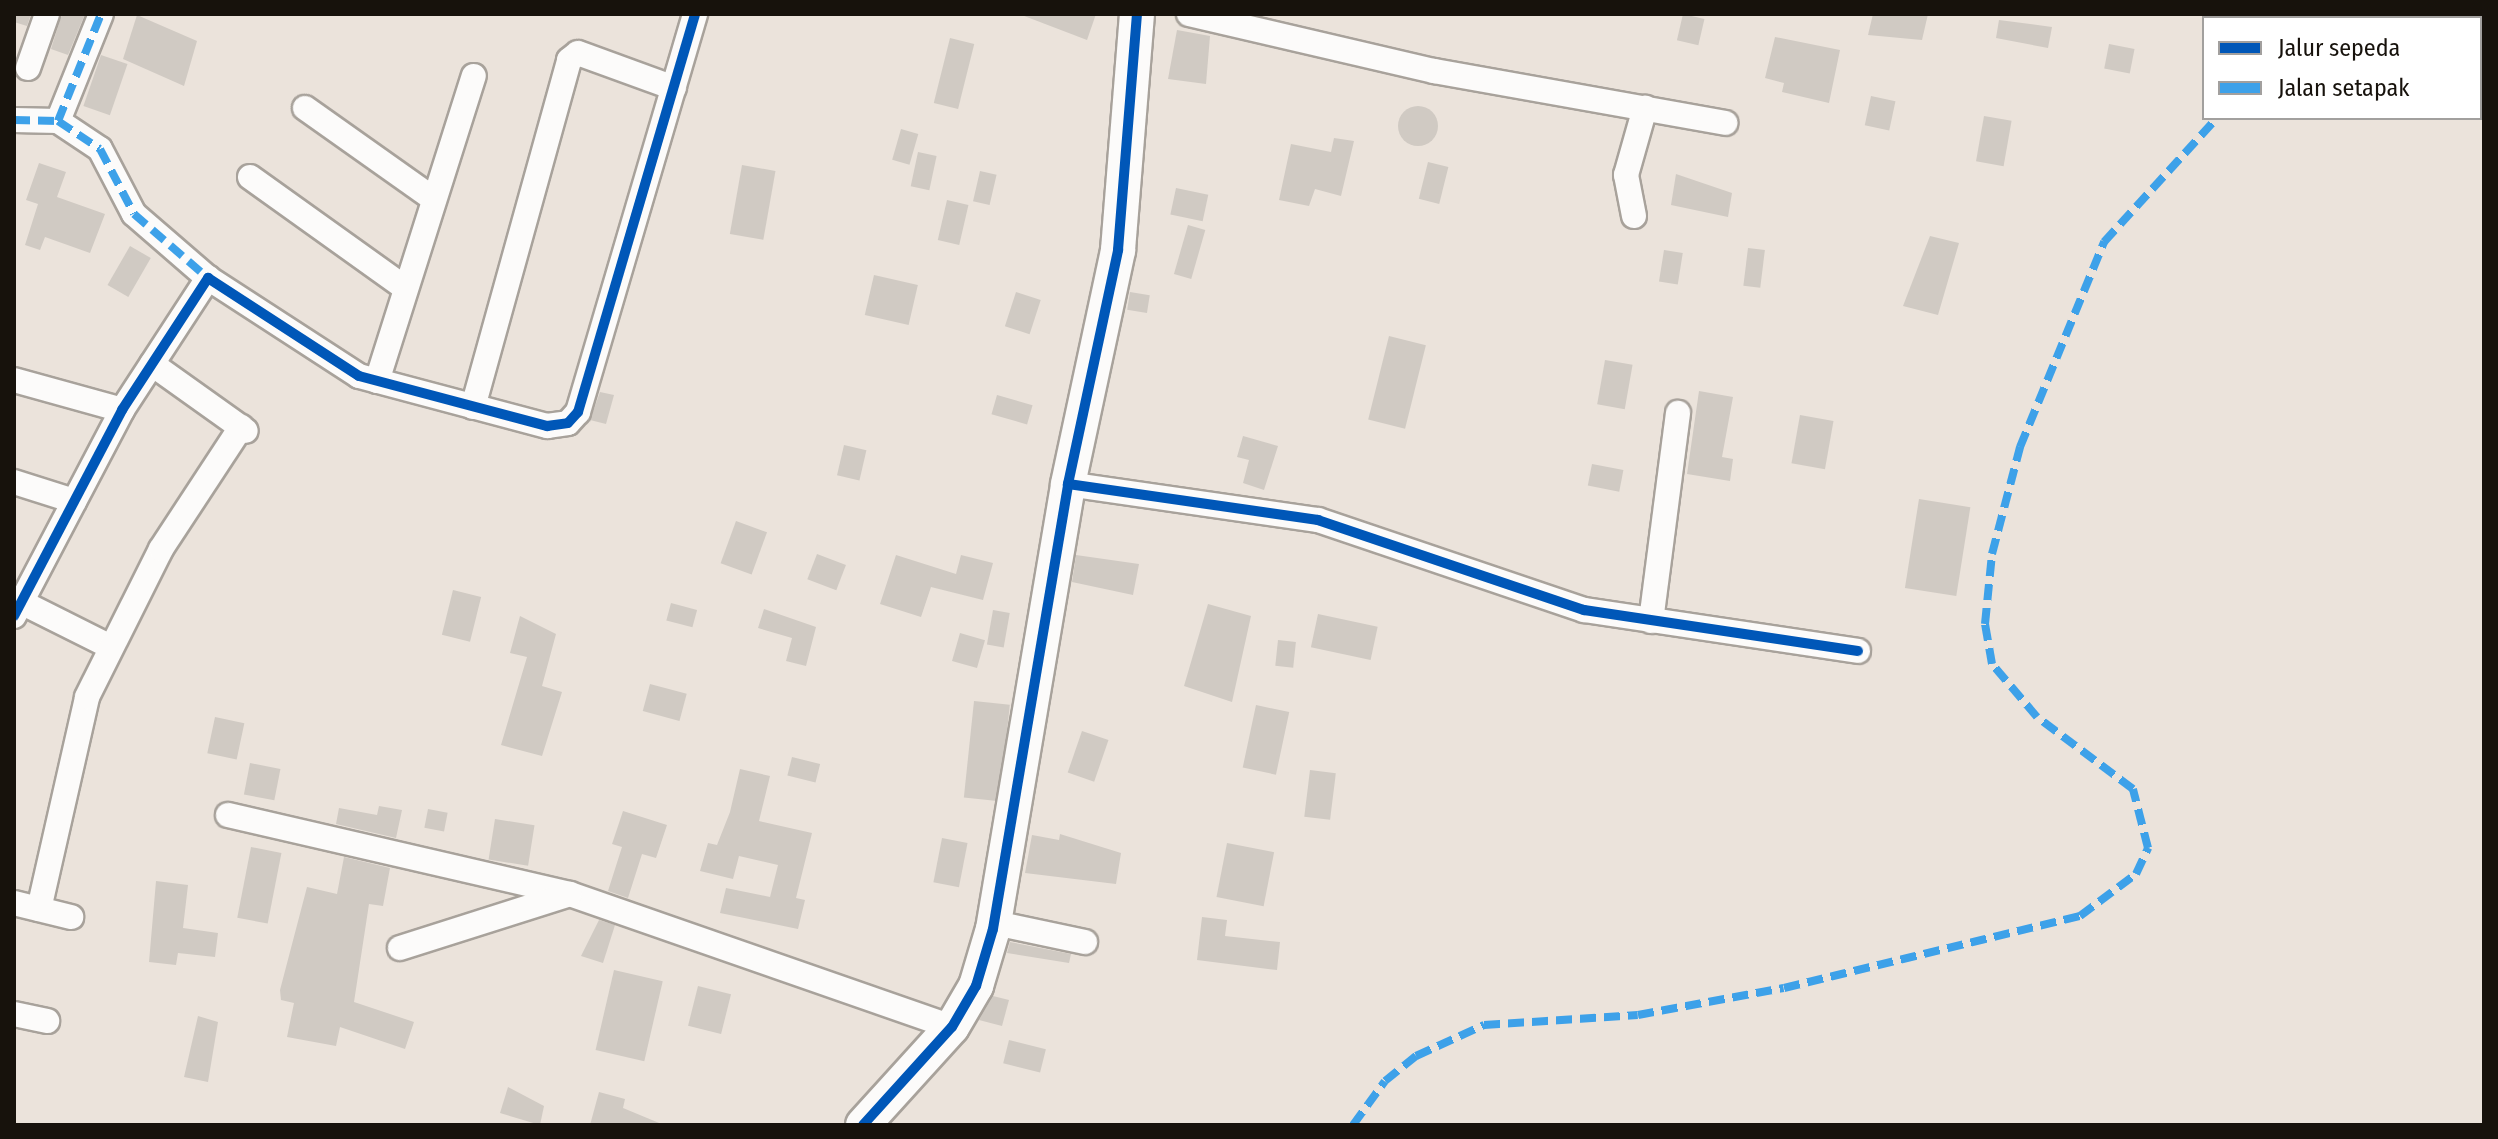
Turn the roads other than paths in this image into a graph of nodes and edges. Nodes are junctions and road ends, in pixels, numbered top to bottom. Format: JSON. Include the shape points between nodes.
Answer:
{"nodes":[{"id":1,"x":47,"y":14,"type":"edge"},
{"id":2,"x":101,"y":14,"type":"edge"},
{"id":3,"x":695,"y":14,"type":"edge"},
{"id":4,"x":1137,"y":14,"type":"edge"},
{"id":5,"x":1189,"y":14,"type":"edge"},
{"id":6,"x":28,"y":68,"type":"dead end"},
{"id":7,"x":474,"y":76,"type":"dead end"},
{"id":8,"x":674,"y":88,"type":"junction"},
{"id":9,"x":305,"y":108,"type":"dead end"},
{"id":10,"x":1645,"y":108,"type":"junction"},
{"id":11,"x":14,"y":120,"type":"edge"},
{"id":12,"x":58,"y":121,"type":"junction"},
{"id":13,"x":1725,"y":123,"type":"dead end"},
{"id":14,"x":250,"y":177,"type":"dead end"},
{"id":15,"x":432,"y":198,"type":"junction"},
{"id":16,"x":1634,"y":216,"type":"dead end"},
{"id":17,"x":208,"y":278,"type":"junction"},
{"id":18,"x":402,"y":286,"type":"junction"},
{"id":19,"x":152,"y":364,"type":"junction"},
{"id":20,"x":14,"y":380,"type":"edge"},
{"id":21,"x":377,"y":381,"type":"junction"},
{"id":22,"x":473,"y":407,"type":"junction"},
{"id":23,"x":122,"y":410,"type":"junction"},
{"id":24,"x":1678,"y":413,"type":"dead end"},
{"id":25,"x":14,"y":482,"type":"edge"},
{"id":26,"x":1068,"y":484,"type":"junction"},
{"id":27,"x":74,"y":501,"type":"junction"},
{"id":28,"x":20,"y":597,"type":"edge"},
{"id":29,"x":1651,"y":621,"type":"junction"},
{"id":30,"x":109,"y":646,"type":"junction"},
{"id":31,"x":1858,"y":651,"type":"dead end"},
{"id":32,"x":228,"y":815,"type":"dead end"},
{"id":33,"x":570,"y":894,"type":"junction"},
{"id":34,"x":14,"y":903,"type":"edge"},
{"id":35,"x":39,"y":909,"type":"junction"},
{"id":36,"x":71,"y":917,"type":"dead end"},
{"id":37,"x":995,"y":923,"type":"junction"},
{"id":38,"x":1085,"y":942,"type":"dead end"},
{"id":39,"x":400,"y":948,"type":"dead end"},
{"id":40,"x":14,"y":1014,"type":"edge"},
{"id":41,"x":47,"y":1021,"type":"dead end"},
{"id":42,"x":952,"y":1027,"type":"junction"},
{"id":43,"x":863,"y":1125,"type":"edge"}],
"edges":[{"from":1,"to":6,"type":"street"},
{"from":2,"to":12,"type":"street"},
{"from":3,"to":8,"type":"street"},
{"from":4,"to":26,"type":"street","via":[[1118,250]]},
{"from":5,"to":10,"type":"street","via":[[1434,71]]},
{"from":7,"to":15,"type":"street"},
{"from":8,"to":22,"type":"street","via":[[578,412],[568,423],[547,426]]},
{"from":8,"to":22,"type":"street","via":[[578,53],[569,60]]},
{"from":9,"to":15,"type":"street"},
{"from":10,"to":13,"type":"street"},
{"from":10,"to":16,"type":"street","via":[[1626,175]]},
{"from":11,"to":12,"type":"street"},
{"from":12,"to":17,"type":"street","via":[[100,149],[134,214]]},
{"from":14,"to":18,"type":"street"},
{"from":15,"to":18,"type":"street"},
{"from":17,"to":19,"type":"street"},
{"from":17,"to":21,"type":"street","via":[[322,355]]},
{"from":18,"to":21,"type":"street"},
{"from":19,"to":23,"type":"street"},
{"from":19,"to":30,"type":"street","via":[[244,429]]},
{"from":20,"to":23,"type":"street"},
{"from":21,"to":22,"type":"street"},
{"from":23,"to":27,"type":"street"},
{"from":24,"to":29,"type":"street"},
{"from":25,"to":27,"type":"street"},
{"from":26,"to":29,"type":"street","via":[[1318,520],[1527,593]]},
{"from":26,"to":37,"type":"street"},
{"from":27,"to":28,"type":"street"},
{"from":28,"to":30,"type":"street"},
{"from":29,"to":31,"type":"street"},
{"from":30,"to":35,"type":"street","via":[[71,749]]},
{"from":32,"to":33,"type":"street"},
{"from":33,"to":39,"type":"street"},
{"from":33,"to":42,"type":"street"},
{"from":34,"to":35,"type":"street"},
{"from":35,"to":36,"type":"street"},
{"from":37,"to":38,"type":"street"},
{"from":37,"to":42,"type":"street","via":[[976,986]]},
{"from":40,"to":41,"type":"street"},
{"from":42,"to":43,"type":"street"}]}
